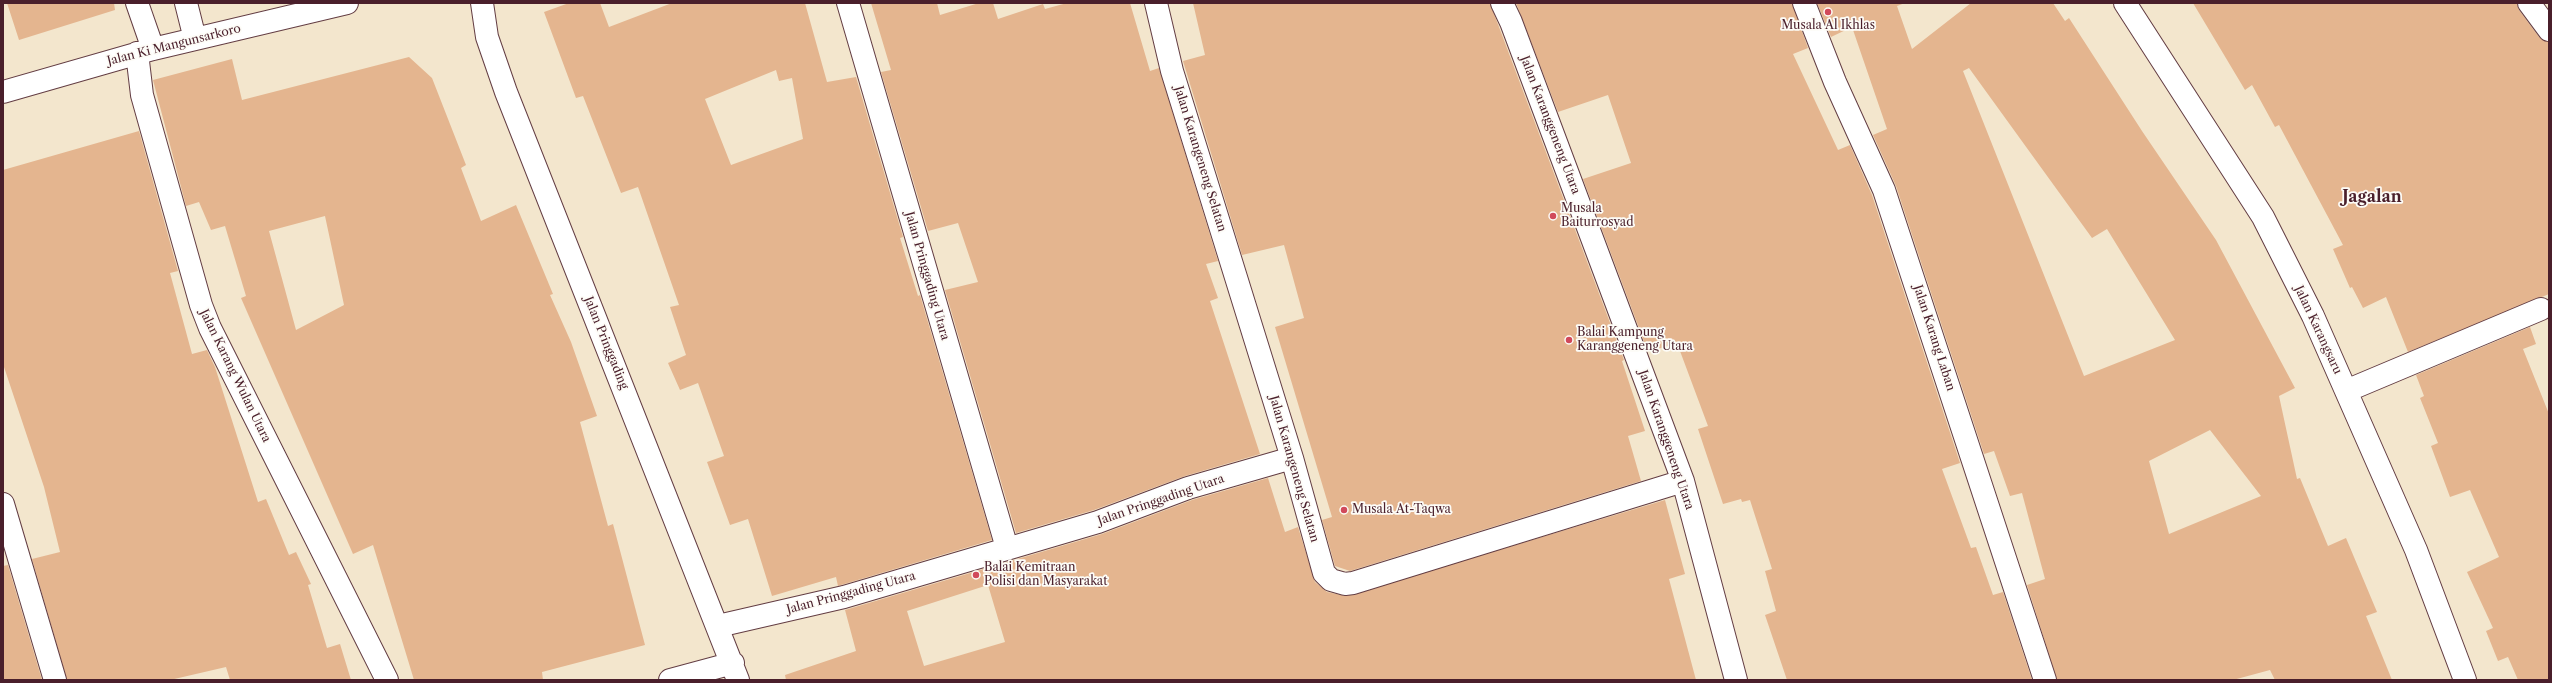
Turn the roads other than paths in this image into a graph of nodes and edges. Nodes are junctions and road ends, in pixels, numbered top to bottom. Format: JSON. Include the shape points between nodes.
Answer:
{"nodes":[{"id":1,"x":347,"y":3,"type":"edge"},
{"id":2,"x":482,"y":3,"type":"edge"},
{"id":3,"x":848,"y":3,"type":"edge"},
{"id":4,"x":1156,"y":3,"type":"edge"},
{"id":5,"x":1502,"y":3,"type":"edge"},
{"id":6,"x":1804,"y":3,"type":"edge"},
{"id":7,"x":2125,"y":3,"type":"edge"},
{"id":8,"x":2529,"y":3,"type":"edge"},
{"id":9,"x":187,"y":5,"type":"edge"},
{"id":10,"x":140,"y":10,"type":"edge"},
{"id":11,"x":2549,"y":30,"type":"edge"},
{"id":12,"x":195,"y":39,"type":"junction"},
{"id":13,"x":145,"y":51,"type":"junction"},
{"id":14,"x":3,"y":92,"type":"edge"},
{"id":15,"x":2541,"y":309,"type":"dead end"},
{"id":16,"x":2346,"y":391,"type":"junction"},
{"id":17,"x":1292,"y":458,"type":"junction"},
{"id":18,"x":1683,"y":481,"type":"junction"},
{"id":19,"x":3,"y":504,"type":"edge"},
{"id":20,"x":1006,"y":548,"type":"junction"},
{"id":21,"x":718,"y":626,"type":"junction"},
{"id":22,"x":736,"y":671,"type":"edge"},
{"id":23,"x":55,"y":680,"type":"edge"},
{"id":24,"x":387,"y":680,"type":"edge"},
{"id":25,"x":670,"y":680,"type":"edge"},
{"id":26,"x":1736,"y":680,"type":"edge"},
{"id":27,"x":2045,"y":680,"type":"edge"},
{"id":28,"x":2464,"y":680,"type":"edge"}],
"edges":[{"from":1,"to":12,"type":"street","name":"Jalan Ki Mangunsarkoro"},
{"from":2,"to":21,"type":"street","name":"Jalan Pringgading","via":[[487,37],[506,92]]},
{"from":3,"to":20,"type":"street","name":"Jalan Pringgading Utara"},
{"from":4,"to":17,"type":"street","name":"Jalan Karangeneng Selatan","via":[[1172,71]]},
{"from":5,"to":18,"type":"street","name":"Jalan Karanggeneng Utara"},
{"from":6,"to":27,"type":"street","name":"Jalan Karang Laban","via":[[1834,82],[1884,190]]},
{"from":7,"to":16,"type":"street","name":"Jalan Karangsaru","via":[[2263,217],[2313,316]]},
{"from":8,"to":11,"type":"street"},
{"from":9,"to":12,"type":"street"},
{"from":10,"to":13,"type":"street","name":"Jalan Karang Wulan Utara"},
{"from":12,"to":13,"type":"street","name":"Jalan Ki Mangunsarkoro"},
{"from":13,"to":14,"type":"street","name":"Jalan Ki Mangunsarkoro"},
{"from":13,"to":24,"type":"street","name":"Jalan Karang Wulan Utara","via":[[142,96],[200,305]]},
{"from":15,"to":16,"type":"street"},
{"from":16,"to":28,"type":"street","name":"Jalan Karangsaru","via":[[2416,550]]},
{"from":17,"to":18,"type":"street","name":"Jalan Karangeneng Selatan","via":[[1324,572],[1331,580],[1344,584]]},
{"from":17,"to":20,"type":"street","name":"Jalan Pringgading Utara","via":[[1188,488],[1098,522]]},
{"from":18,"to":26,"type":"street","name":"Jalan Karanggeneng Utara"},
{"from":19,"to":23,"type":"street"},
{"from":20,"to":21,"type":"street","name":"Jalan Pringgading Utara","via":[[844,597]]},
{"from":21,"to":22,"type":"street","name":"Jalan Pringgading"},
{"from":22,"to":25,"type":"street"}]}
